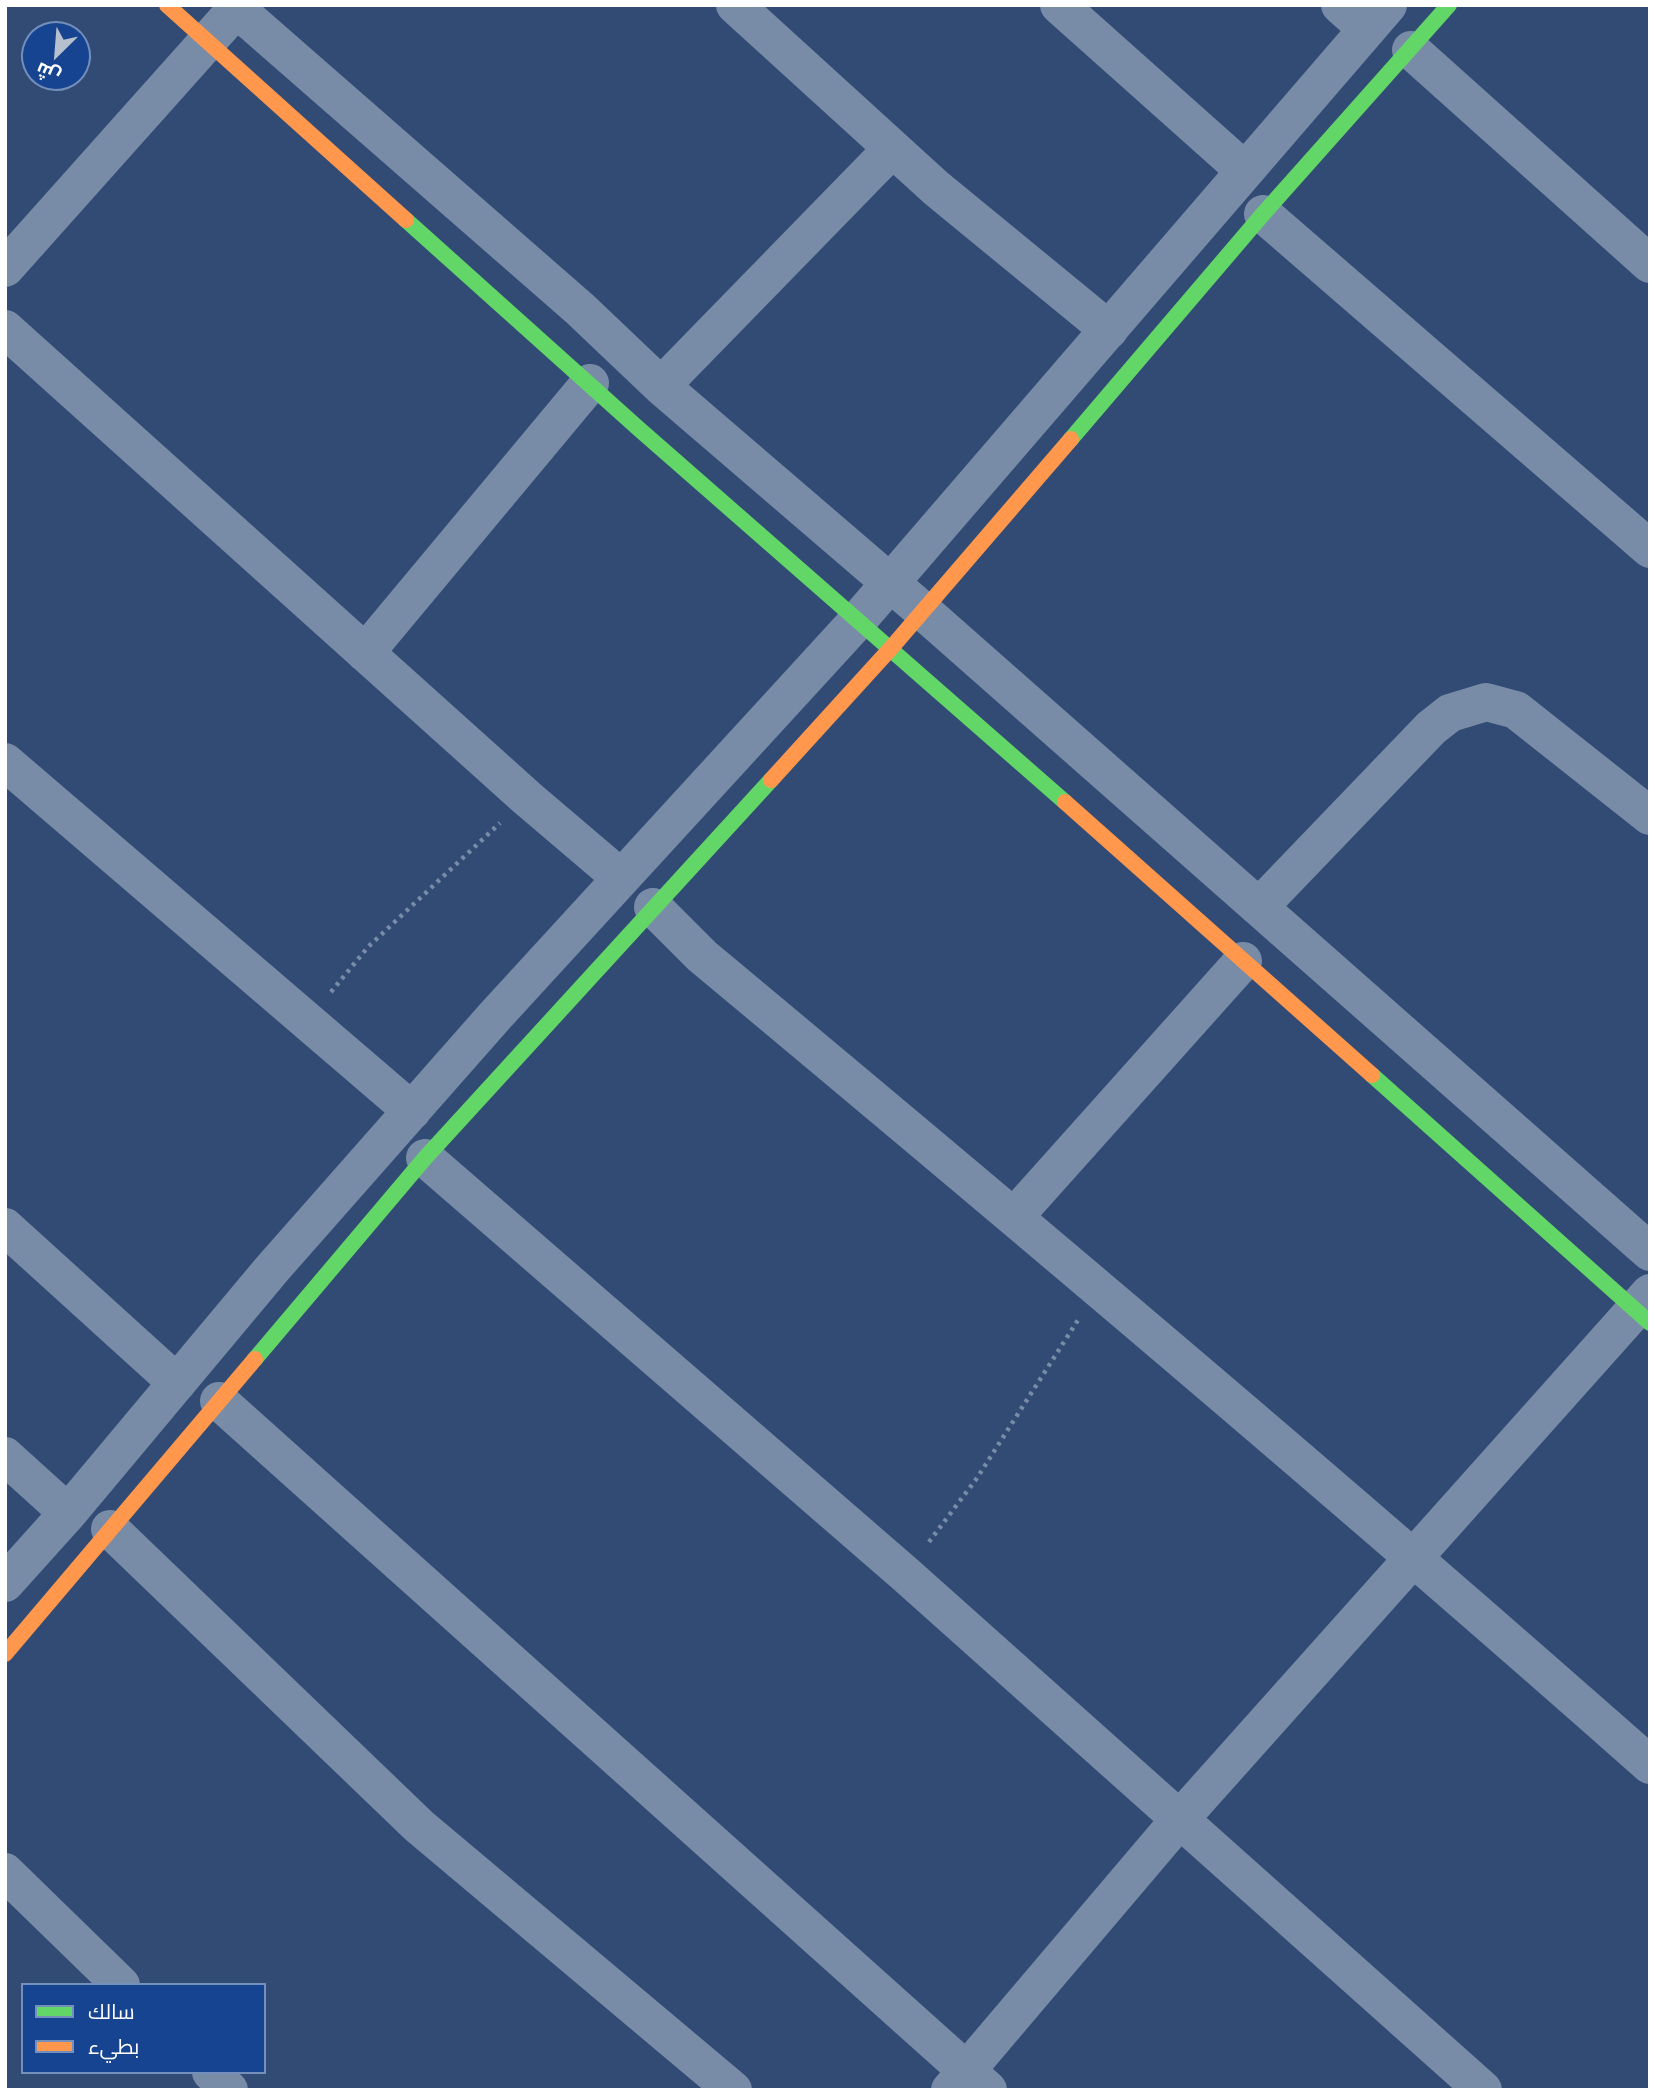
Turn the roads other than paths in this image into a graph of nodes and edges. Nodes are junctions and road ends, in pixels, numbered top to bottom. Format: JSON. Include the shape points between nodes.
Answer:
{"nodes":[{"id":1,"x":167,"y":5,"type":"edge"},
{"id":2,"x":735,"y":5,"type":"edge"},
{"id":3,"x":1059,"y":5,"type":"edge"},
{"id":4,"x":1449,"y":5,"type":"edge"},
{"id":5,"x":236,"y":7,"type":"edge"},
{"id":6,"x":1365,"y":13,"type":"edge"},
{"id":7,"x":208,"y":43,"type":"junction"},
{"id":8,"x":1411,"y":50,"type":"junction"},
{"id":9,"x":892,"y":149,"type":"junction"},
{"id":10,"x":1244,"y":170,"type":"junction"},
{"id":11,"x":1263,"y":214,"type":"junction"},
{"id":12,"x":1650,"y":264,"type":"edge"},
{"id":13,"x":5,"y":268,"type":"edge"},
{"id":14,"x":5,"y":328,"type":"edge"},
{"id":15,"x":1109,"y":330,"type":"junction"},
{"id":16,"x":590,"y":383,"type":"junction"},
{"id":17,"x":661,"y":386,"type":"junction"},
{"id":18,"x":1650,"y":549,"type":"edge"},
{"id":19,"x":890,"y":583,"type":"junction"},
{"id":20,"x":923,"y":611,"type":"junction"},
{"id":21,"x":859,"y":619,"type":"junction"},
{"id":22,"x":892,"y":647,"type":"junction"},
{"id":23,"x":365,"y":653,"type":"junction"},
{"id":24,"x":5,"y":762,"type":"edge"},
{"id":25,"x":1650,"y":816,"type":"edge"},
{"id":26,"x":621,"y":878,"type":"junction"},
{"id":27,"x":653,"y":907,"type":"junction"},
{"id":28,"x":1258,"y":907,"type":"junction"},
{"id":29,"x":1243,"y":961,"type":"junction"},
{"id":30,"x":412,"y":1111,"type":"junction"},
{"id":31,"x":425,"y":1158,"type":"junction"},
{"id":32,"x":1014,"y":1217,"type":"junction"},
{"id":33,"x":5,"y":1227,"type":"edge"},
{"id":34,"x":1650,"y":1252,"type":"edge"},
{"id":35,"x":1644,"y":1309,"type":"edge"},
{"id":36,"x":177,"y":1383,"type":"junction"},
{"id":37,"x":219,"y":1401,"type":"junction"},
{"id":38,"x":5,"y":1456,"type":"edge"},
{"id":39,"x":68,"y":1513,"type":"junction"},
{"id":40,"x":110,"y":1529,"type":"junction"},
{"id":41,"x":1414,"y":1556,"type":"junction"},
{"id":42,"x":5,"y":1583,"type":"edge"},
{"id":43,"x":5,"y":1654,"type":"edge"},
{"id":44,"x":1650,"y":1765,"type":"edge"},
{"id":45,"x":1180,"y":1819,"type":"junction"},
{"id":46,"x":5,"y":1872,"type":"edge"},
{"id":47,"x":119,"y":1983,"type":"edge"},
{"id":48,"x":213,"y":2074,"type":"edge"},
{"id":49,"x":968,"y":2083,"type":"edge"},
{"id":50,"x":229,"y":2090,"type":"edge"},
{"id":51,"x":733,"y":2090,"type":"edge"},
{"id":52,"x":1483,"y":2090,"type":"edge"}],
"edges":[{"from":1,"to":7,"type":"street"},
{"from":2,"to":9,"type":"street"},
{"from":3,"to":10,"type":"street"},
{"from":4,"to":8,"type":"street"},
{"from":5,"to":7,"type":"street"},
{"from":5,"to":17,"type":"street","via":[[580,309]]},
{"from":6,"to":10,"type":"street"},
{"from":7,"to":13,"type":"street"},
{"from":7,"to":16,"type":"street"},
{"from":8,"to":11,"type":"street"},
{"from":8,"to":12,"type":"street"},
{"from":9,"to":15,"type":"street"},
{"from":9,"to":17,"type":"street"},
{"from":10,"to":15,"type":"street"},
{"from":11,"to":18,"type":"street"},
{"from":11,"to":20,"type":"street"},
{"from":14,"to":23,"type":"street"},
{"from":15,"to":19,"type":"street"},
{"from":16,"to":21,"type":"street"},
{"from":16,"to":23,"type":"street"},
{"from":17,"to":19,"type":"street"},
{"from":19,"to":20,"type":"street"},
{"from":19,"to":21,"type":"street"},
{"from":20,"to":22,"type":"street"},
{"from":20,"to":28,"type":"street"},
{"from":21,"to":22,"type":"street"},
{"from":21,"to":26,"type":"street"},
{"from":22,"to":27,"type":"street"},
{"from":22,"to":29,"type":"street"},
{"from":23,"to":26,"type":"street"},
{"from":24,"to":30,"type":"street"},
{"from":25,"to":28,"type":"street","via":[[1516,709],[1486,702],[1450,713],[1431,728]]},
{"from":26,"to":30,"type":"street"},
{"from":27,"to":31,"type":"street"},
{"from":27,"to":32,"type":"street","via":[[702,956]]},
{"from":28,"to":34,"type":"street"},
{"from":29,"to":32,"type":"street"},
{"from":29,"to":35,"type":"street"},
{"from":30,"to":36,"type":"street"},
{"from":31,"to":37,"type":"street"},
{"from":31,"to":45,"type":"street"},
{"from":32,"to":41,"type":"street"},
{"from":33,"to":36,"type":"street"},
{"from":35,"to":41,"type":"street"},
{"from":36,"to":39,"type":"street"},
{"from":37,"to":40,"type":"street"},
{"from":37,"to":49,"type":"street"},
{"from":38,"to":39,"type":"street"},
{"from":39,"to":42,"type":"street"},
{"from":40,"to":43,"type":"street"},
{"from":40,"to":51,"type":"street","via":[[419,1826]]},
{"from":41,"to":44,"type":"street"},
{"from":41,"to":45,"type":"street"},
{"from":45,"to":49,"type":"street"},
{"from":45,"to":52,"type":"street"},
{"from":46,"to":47,"type":"street"},
{"from":48,"to":50,"type":"street"}]}
